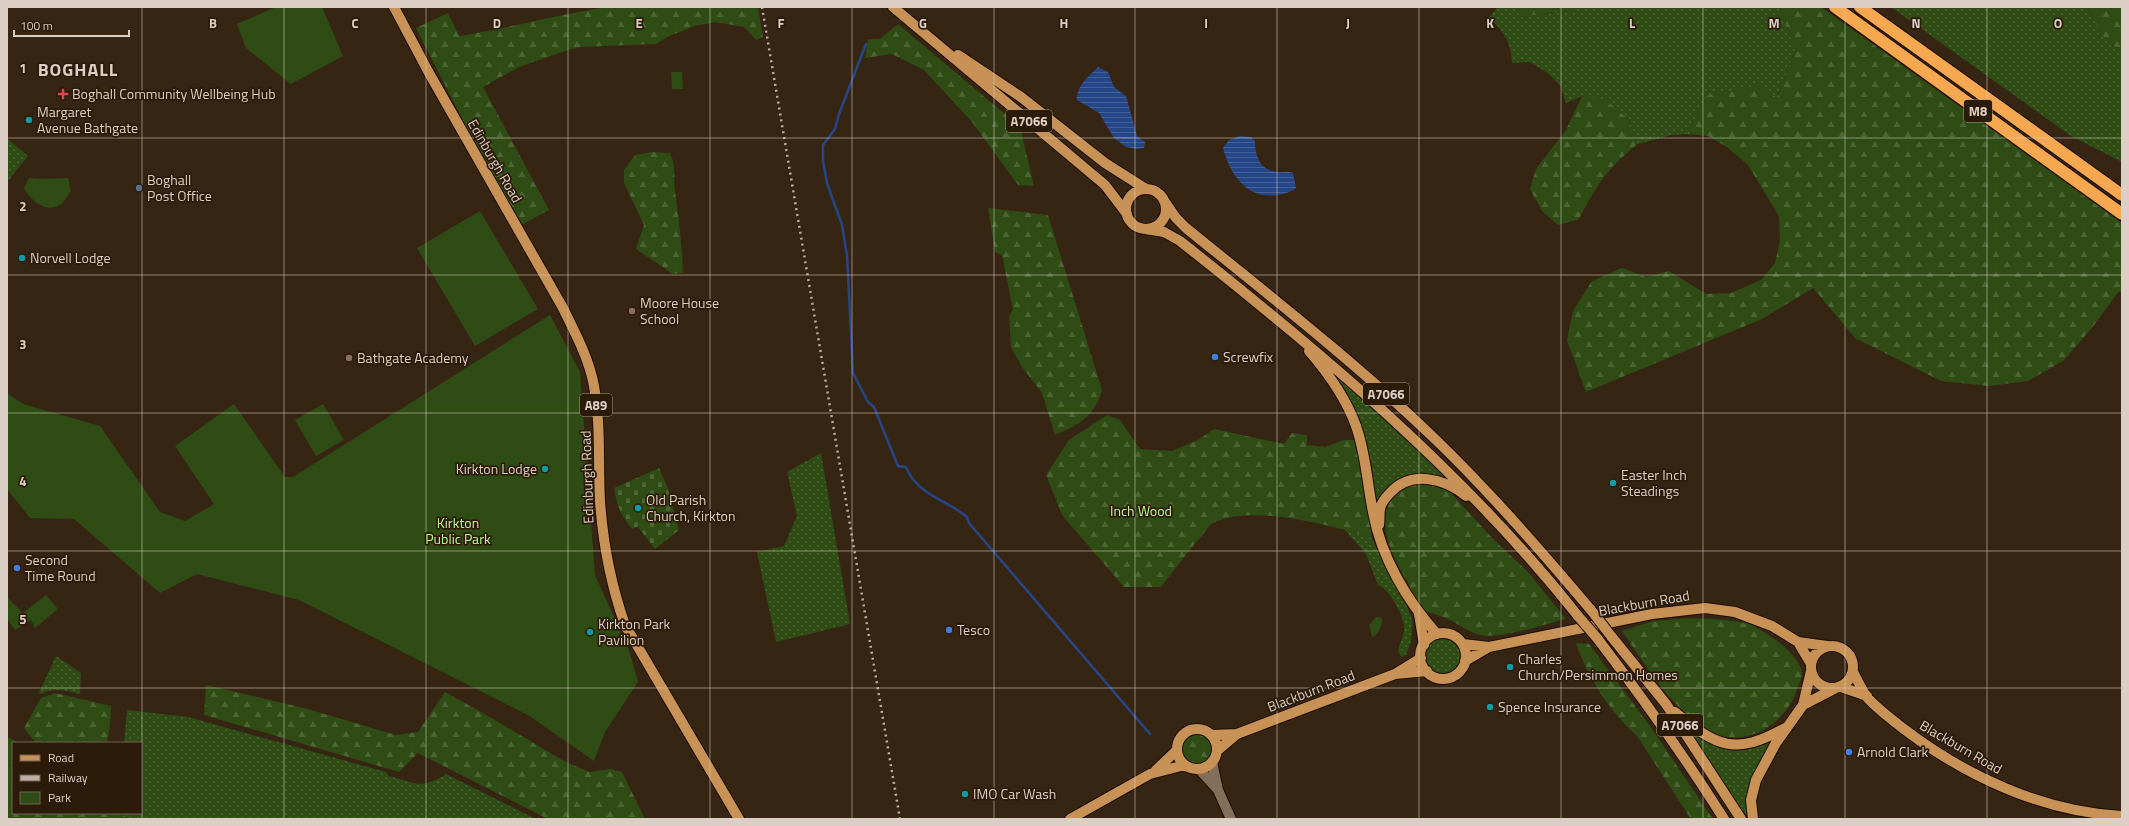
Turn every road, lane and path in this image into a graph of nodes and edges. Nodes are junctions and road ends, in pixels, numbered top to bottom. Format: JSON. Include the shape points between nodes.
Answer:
{"nodes":[{"id":1,"x":394,"y":7,"type":"edge"},
{"id":2,"x":893,"y":7,"type":"edge"},
{"id":3,"x":1835,"y":7,"type":"edge"},
{"id":4,"x":1860,"y":7,"type":"edge"},
{"id":5,"x":926,"y":34,"type":"junction"},
{"id":6,"x":1146,"y":189,"type":"junction"},
{"id":7,"x":2122,"y":194,"type":"edge"},
{"id":8,"x":1163,"y":198,"type":"junction"},
{"id":9,"x":1127,"y":214,"type":"junction"},
{"id":10,"x":2122,"y":214,"type":"edge"},
{"id":11,"x":1145,"y":230,"type":"junction"},
{"id":12,"x":1293,"y":333,"type":"junction"},
{"id":13,"x":1491,"y":517,"type":"junction"},
{"id":14,"x":1379,"y":535,"type":"junction"},
{"id":15,"x":1419,"y":614,"type":"junction"},
{"id":16,"x":1437,"y":634,"type":"junction"},
{"id":17,"x":1798,"y":642,"type":"junction"},
{"id":18,"x":1463,"y":644,"type":"junction"},
{"id":19,"x":1424,"y":645,"type":"junction"},
{"id":20,"x":1827,"y":646,"type":"junction"},
{"id":21,"x":1489,"y":647,"type":"junction"},
{"id":22,"x":1421,"y":658,"type":"junction"},
{"id":23,"x":1465,"y":661,"type":"junction"},
{"id":24,"x":1811,"y":668,"type":"junction"},
{"id":25,"x":1427,"y":671,"type":"junction"},
{"id":26,"x":1853,"y":672,"type":"junction"},
{"id":27,"x":1396,"y":674,"type":"junction"},
{"id":28,"x":1838,"y":688,"type":"junction"},
{"id":29,"x":1867,"y":696,"type":"junction"},
{"id":30,"x":1666,"y":704,"type":"junction"},
{"id":31,"x":1803,"y":705,"type":"junction"},
{"id":32,"x":1788,"y":726,"type":"junction"},
{"id":33,"x":1237,"y":734,"type":"junction"},
{"id":34,"x":1212,"y":735,"type":"junction"},
{"id":35,"x":1177,"y":750,"type":"junction"},
{"id":36,"x":1217,"y":751,"type":"junction"},
{"id":37,"x":1212,"y":762,"type":"junction"},
{"id":38,"x":1185,"y":765,"type":"junction"},
{"id":39,"x":1199,"y":769,"type":"junction"},
{"id":40,"x":1150,"y":774,"type":"junction"},
{"id":41,"x":1218,"y":790,"type":"junction"},
{"id":42,"x":2122,"y":816,"type":"edge"},
{"id":43,"x":739,"y":819,"type":"edge"},
{"id":44,"x":1070,"y":819,"type":"edge"},
{"id":45,"x":1231,"y":819,"type":"edge"},
{"id":46,"x":1724,"y":819,"type":"edge"},
{"id":47,"x":1741,"y":819,"type":"edge"},
{"id":48,"x":1753,"y":819,"type":"edge"}],
"edges":[{"from":1,"to":43,"type":"main road","name":"Edinburgh Road","number":"A89","via":[[428,73],[563,308],[582,347],[594,385],[600,433],[600,501],[605,551],[615,596],[625,625]]},
{"from":2,"to":5,"type":"main road","number":"A7066"},
{"from":3,"to":10,"type":"highway","number":"M8"},
{"from":4,"to":7,"type":"highway","number":"M8"},
{"from":5,"to":6,"type":"main road","number":"A7066","via":[[998,81],[1105,163]]},
{"from":5,"to":9,"type":"main road","number":"A7066","via":[[1105,185]]},
{"from":6,"to":8,"type":"main road","number":"A7066","via":[[1156,192]]},
{"from":6,"to":9,"type":"main road","via":[[1131,197],[1126,207]]},
{"from":8,"to":11,"type":"main road","via":[[1166,211],[1163,221],[1155,228]]},
{"from":8,"to":30,"type":"main road","number":"A7066","bridge":true,"via":[[1186,228],[1354,365],[1434,439],[1542,553]]},
{"from":9,"to":11,"type":"main road","number":"A7066","via":[[1133,225]]},
{"from":11,"to":12,"type":"main road","number":"A7066","via":[[1164,232],[1180,241]]},
{"from":12,"to":13,"type":"main road","number":"A7066","via":[[1405,430]]},
{"from":12,"to":14,"type":"main road","number":"A7066","via":[[1334,385],[1356,426],[1364,453]]},
{"from":13,"to":14,"type":"main road","number":"A7066","via":[[1462,493],[1442,481],[1423,478],[1396,486],[1387,496],[1380,508]]},
{"from":13,"to":46,"type":"main road","number":"A7066","bridge":true,"via":[[1557,589],[1597,638],[1641,696]]},
{"from":14,"to":15,"type":"main road","number":"A7066","via":[[1394,570]]},
{"from":15,"to":16,"type":"main road"},
{"from":15,"to":19,"type":"main road"},
{"from":16,"to":18,"type":"main road","via":[[1452,635]]},
{"from":16,"to":19,"type":"main road"},
{"from":17,"to":20,"type":"main road","name":"Blackburn Road"},
{"from":17,"to":21,"type":"main road","name":"Blackburn Road","via":[[1757,618],[1705,608],[1652,614]]},
{"from":17,"to":24,"type":"main road","name":"Blackburn Road"},
{"from":18,"to":21,"type":"main road","name":"Blackburn Road"},
{"from":18,"to":23,"type":"main road"},
{"from":19,"to":22,"type":"main road"},
{"from":20,"to":24,"type":"main road","via":[[1818,651]]},
{"from":20,"to":26,"type":"main road","via":[[1836,646],[1847,652],[1853,661]]},
{"from":21,"to":23,"type":"main road","name":"Blackburn Road"},
{"from":22,"to":25,"type":"main road"},
{"from":22,"to":27,"type":"main road","name":"Blackburn Road"},
{"from":23,"to":25,"type":"main road","via":[[1462,669],[1451,677],[1439,678]]},
{"from":24,"to":28,"type":"main road","via":[[1820,685],[1830,689]]},
{"from":24,"to":31,"type":"main road","number":"A7066"},
{"from":25,"to":27,"type":"main road","name":"Blackburn Road"},
{"from":26,"to":28,"type":"main road","via":[[1850,679]]},
{"from":26,"to":29,"type":"main road","name":"Blackburn Road"},
{"from":27,"to":33,"type":"main road","name":"Blackburn Road"},
{"from":28,"to":29,"type":"main road","name":"Blackburn Road"},
{"from":28,"to":31,"type":"main road","number":"A7066"},
{"from":29,"to":42,"type":"main road","name":"Blackburn Road","via":[[1908,732],[1980,778],[2036,799],[2093,813]]},
{"from":30,"to":32,"type":"main road","number":"A7066","via":[[1697,731],[1724,744],[1752,743],[1766,739]]},
{"from":30,"to":47,"type":"main road","number":"A7066"},
{"from":31,"to":32,"type":"main road","number":"A7066"},
{"from":32,"to":48,"type":"main road","number":"A7066","via":[[1763,764],[1756,780],[1751,800]]},
{"from":33,"to":34,"type":"main road","name":"Blackburn Road"},
{"from":33,"to":36,"type":"main road","name":"Blackburn Road"},
{"from":34,"to":35,"type":"main road","via":[[1204,730],[1191,729],[1181,737]]},
{"from":34,"to":36,"type":"main road"},
{"from":35,"to":38,"type":"main road","via":[[1180,761]]},
{"from":35,"to":40,"type":"main road"},
{"from":36,"to":37,"type":"main road"},
{"from":37,"to":39,"type":"main road"},
{"from":37,"to":41,"type":"street"},
{"from":38,"to":39,"type":"main road"},
{"from":38,"to":40,"type":"main road"},
{"from":39,"to":41,"type":"street"},
{"from":40,"to":44,"type":"main road"},
{"from":41,"to":45,"type":"street"}]}
